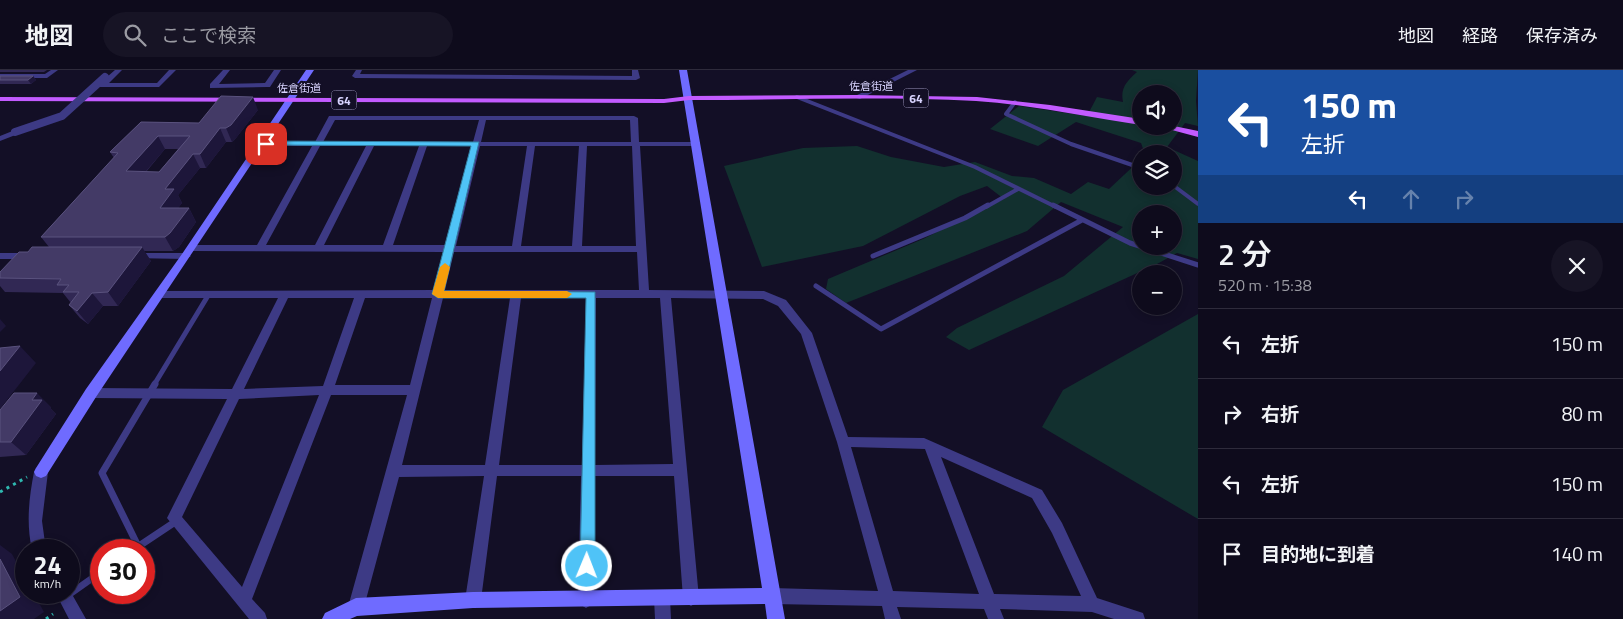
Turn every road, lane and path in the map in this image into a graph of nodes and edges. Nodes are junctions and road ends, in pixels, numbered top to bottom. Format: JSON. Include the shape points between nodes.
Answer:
{"nodes":[{"id":1,"x":55,"y":70,"type":"edge"},
{"id":2,"x":173,"y":70,"type":"edge"},
{"id":3,"x":227,"y":70,"type":"edge"},
{"id":4,"x":278,"y":70,"type":"edge"},
{"id":5,"x":310,"y":70,"type":"edge"},
{"id":6,"x":358,"y":70,"type":"edge"},
{"id":7,"x":635,"y":70,"type":"edge"},
{"id":8,"x":683,"y":70,"type":"edge"},
{"id":9,"x":914,"y":70,"type":"edge"},
{"id":10,"x":118,"y":71,"type":"edge"},
{"id":11,"x":495,"y":73,"type":"edge"},
{"id":12,"x":0,"y":76,"type":"edge"},
{"id":13,"x":0,"y":93,"type":"edge"},
{"id":14,"x":292,"y":97,"type":"junction"},
{"id":15,"x":798,"y":97,"type":"junction"},
{"id":16,"x":857,"y":97,"type":"junction"},
{"id":17,"x":0,"y":98,"type":"edge"},
{"id":18,"x":689,"y":98,"type":"junction"},
{"id":19,"x":1015,"y":102,"type":"junction"},
{"id":20,"x":482,"y":118,"type":"junction"},
{"id":21,"x":1132,"y":121,"type":"edge"},
{"id":22,"x":1182,"y":131,"type":"edge"},
{"id":23,"x":1198,"y":134,"type":"edge"},
{"id":24,"x":0,"y":139,"type":"edge"},
{"id":25,"x":261,"y":144,"type":"junction"},
{"id":26,"x":318,"y":144,"type":"junction"},
{"id":27,"x":370,"y":144,"type":"junction"},
{"id":28,"x":424,"y":144,"type":"junction"},
{"id":29,"x":476,"y":144,"type":"junction"},
{"id":30,"x":531,"y":144,"type":"junction"},
{"id":31,"x":582,"y":144,"type":"junction"},
{"id":32,"x":636,"y":144,"type":"junction"},
{"id":33,"x":696,"y":144,"type":"junction"},
{"id":34,"x":1132,"y":165,"type":"edge"},
{"id":35,"x":1018,"y":189,"type":"junction"},
{"id":36,"x":1182,"y":192,"type":"edge"},
{"id":37,"x":1198,"y":204,"type":"edge"},
{"id":38,"x":1082,"y":220,"type":"junction"},
{"id":39,"x":260,"y":248,"type":"junction"},
{"id":40,"x":318,"y":248,"type":"junction"},
{"id":41,"x":387,"y":248,"type":"junction"},
{"id":42,"x":449,"y":248,"type":"junction"},
{"id":43,"x":516,"y":248,"type":"junction"},
{"id":44,"x":577,"y":248,"type":"junction"},
{"id":45,"x":642,"y":249,"type":"junction"},
{"id":46,"x":189,"y":252,"type":"junction"},
{"id":47,"x":0,"y":256,"type":"edge"},
{"id":48,"x":44,"y":256,"type":"edge"},
{"id":49,"x":120,"y":256,"type":"edge"},
{"id":50,"x":873,"y":256,"type":"dead end"},
{"id":51,"x":1198,"y":265,"type":"edge"},
{"id":52,"x":816,"y":286,"type":"dead end"},
{"id":53,"x":160,"y":294,"type":"junction"},
{"id":54,"x":209,"y":294,"type":"junction"},
{"id":55,"x":284,"y":294,"type":"junction"},
{"id":56,"x":361,"y":294,"type":"junction"},
{"id":57,"x":438,"y":294,"type":"junction"},
{"id":58,"x":516,"y":294,"type":"junction"},
{"id":59,"x":591,"y":294,"type":"junction"},
{"id":60,"x":644,"y":294,"type":"junction"},
{"id":61,"x":665,"y":294,"type":"junction"},
{"id":62,"x":720,"y":294,"type":"junction"},
{"id":63,"x":327,"y":390,"type":"junction"},
{"id":64,"x":414,"y":390,"type":"junction"},
{"id":65,"x":91,"y":393,"type":"junction"},
{"id":66,"x":148,"y":393,"type":"junction"},
{"id":67,"x":236,"y":394,"type":"junction"},
{"id":68,"x":844,"y":442,"type":"junction"},
{"id":69,"x":930,"y":445,"type":"junction"},
{"id":70,"x":588,"y":470,"type":"junction"},
{"id":71,"x":680,"y":470,"type":"junction"},
{"id":72,"x":394,"y":471,"type":"junction"},
{"id":73,"x":491,"y":471,"type":"junction"},
{"id":74,"x":35,"y":474,"type":"junction"},
{"id":75,"x":0,"y":492,"type":"edge"},
{"id":76,"x":175,"y":522,"type":"junction"},
{"id":77,"x":37,"y":539,"type":"edge"},
{"id":78,"x":132,"y":539,"type":"edge"},
{"id":79,"x":150,"y":539,"type":"edge"},
{"id":80,"x":772,"y":596,"type":"junction"},
{"id":81,"x":662,"y":598,"type":"junction"},
{"id":82,"x":691,"y":598,"type":"junction"},
{"id":83,"x":244,"y":600,"type":"junction"},
{"id":84,"x":472,"y":600,"type":"junction"},
{"id":85,"x":586,"y":600,"type":"junction"},
{"id":86,"x":887,"y":600,"type":"junction"},
{"id":87,"x":989,"y":602,"type":"junction"},
{"id":88,"x":69,"y":604,"type":"edge"},
{"id":89,"x":1092,"y":604,"type":"junction"},
{"id":90,"x":356,"y":607,"type":"junction"},
{"id":91,"x":53,"y":614,"type":"dead end"},
{"id":92,"x":46,"y":619,"type":"edge"},
{"id":93,"x":78,"y":619,"type":"edge"},
{"id":94,"x":259,"y":619,"type":"edge"},
{"id":95,"x":331,"y":619,"type":"edge"},
{"id":96,"x":663,"y":619,"type":"edge"},
{"id":97,"x":776,"y":619,"type":"edge"},
{"id":98,"x":893,"y":619,"type":"edge"},
{"id":99,"x":996,"y":619,"type":"edge"},
{"id":100,"x":1137,"y":619,"type":"edge"}],
"edges":[{"from":1,"to":12,"type":"street","via":[[47,76]]},
{"from":2,"to":10,"type":"street","via":[[158,85],[103,85]]},
{"from":3,"to":4,"type":"street","via":[[213,86],[267,85]]},
{"from":5,"to":14,"type":"street"},
{"from":6,"to":11,"type":"street","via":[[355,76]]},
{"from":7,"to":11,"type":"street","via":[[636,78]]},
{"from":8,"to":18,"type":"street"},
{"from":9,"to":16,"type":"street"},
{"from":10,"to":24,"type":"street","bridge":true,"via":[[109,73],[62,116]]},
{"from":13,"to":14,"type":"main road","name":"佐倉街道","number":"64"},
{"from":14,"to":17,"type":"main road","name":"佐倉街道","number":"64"},
{"from":14,"to":18,"type":"main road","name":"佐倉街道","number":"64","via":[[664,101]]},
{"from":14,"to":25,"type":"street"},
{"from":15,"to":16,"type":"main road","name":"佐倉街道","number":"64"},
{"from":15,"to":18,"type":"main road","name":"佐倉街道","number":"64"},
{"from":15,"to":35,"type":"lane","via":[[975,167]]},
{"from":16,"to":19,"type":"main road","name":"佐倉街道","number":"64"},
{"from":18,"to":33,"type":"street"},
{"from":19,"to":21,"type":"main road","name":"佐倉街道","number":"64"},
{"from":19,"to":34,"type":"lane","via":[[1006,114],[1070,144]]},
{"from":20,"to":26,"type":"street","via":[[332,118]]},
{"from":20,"to":29,"type":"street"},
{"from":20,"to":32,"type":"street","via":[[634,118]]},
{"from":22,"to":23,"type":"main road"},
{"from":25,"to":26,"type":"street"},
{"from":25,"to":46,"type":"street"},
{"from":26,"to":27,"type":"street"},
{"from":26,"to":39,"type":"street"},
{"from":27,"to":28,"type":"street"},
{"from":27,"to":40,"type":"street"},
{"from":28,"to":29,"type":"street"},
{"from":28,"to":41,"type":"street"},
{"from":29,"to":30,"type":"street"},
{"from":29,"to":42,"type":"street"},
{"from":30,"to":31,"type":"street"},
{"from":30,"to":43,"type":"street"},
{"from":31,"to":32,"type":"street"},
{"from":31,"to":44,"type":"street"},
{"from":32,"to":33,"type":"street"},
{"from":32,"to":45,"type":"street"},
{"from":33,"to":62,"type":"street"},
{"from":35,"to":38,"type":"lane"},
{"from":35,"to":50,"type":"lane","via":[[965,218]]},
{"from":36,"to":37,"type":"lane"},
{"from":38,"to":51,"type":"lane","via":[[1130,243]]},
{"from":38,"to":52,"type":"lane","via":[[881,329]]},
{"from":39,"to":40,"type":"street"},
{"from":39,"to":46,"type":"street"},
{"from":40,"to":41,"type":"street"},
{"from":41,"to":42,"type":"street"},
{"from":42,"to":43,"type":"street"},
{"from":42,"to":57,"type":"street"},
{"from":43,"to":44,"type":"street"},
{"from":44,"to":45,"type":"street"},
{"from":45,"to":60,"type":"street"},
{"from":46,"to":49,"type":"street"},
{"from":46,"to":53,"type":"street"},
{"from":47,"to":48,"type":"street"},
{"from":53,"to":54,"type":"street"},
{"from":53,"to":65,"type":"street"},
{"from":54,"to":55,"type":"street"},
{"from":54,"to":66,"type":"lane"},
{"from":55,"to":56,"type":"street"},
{"from":55,"to":67,"type":"street"},
{"from":56,"to":57,"type":"street"},
{"from":56,"to":63,"type":"street"},
{"from":57,"to":58,"type":"street"},
{"from":57,"to":64,"type":"street"},
{"from":58,"to":59,"type":"street"},
{"from":58,"to":73,"type":"street"},
{"from":59,"to":60,"type":"street"},
{"from":59,"to":70,"type":"street"},
{"from":60,"to":61,"type":"street"},
{"from":61,"to":62,"type":"street"},
{"from":61,"to":71,"type":"street"},
{"from":62,"to":68,"type":"street","via":[[764,295],[782,303],[806,333]]},
{"from":62,"to":80,"type":"street"},
{"from":63,"to":64,"type":"street"},
{"from":63,"to":67,"type":"street"},
{"from":63,"to":83,"type":"street"},
{"from":64,"to":72,"type":"street"},
{"from":65,"to":66,"type":"street"},
{"from":65,"to":74,"type":"street"},
{"from":66,"to":67,"type":"street"},
{"from":66,"to":78,"type":"lane","via":[[102,473]]},
{"from":67,"to":76,"type":"street","via":[[174,518]]},
{"from":68,"to":69,"type":"street","via":[[924,442]]},
{"from":68,"to":86,"type":"street"},
{"from":69,"to":87,"type":"street"},
{"from":69,"to":89,"type":"street","via":[[1037,494],[1057,528]]},
{"from":70,"to":71,"type":"street"},
{"from":70,"to":73,"type":"street"},
{"from":70,"to":85,"type":"street"},
{"from":71,"to":82,"type":"street"},
{"from":72,"to":73,"type":"street"},
{"from":72,"to":90,"type":"street"},
{"from":73,"to":84,"type":"street"},
{"from":74,"to":75,"type":"path"},
{"from":74,"to":77,"type":"street"},
{"from":76,"to":79,"type":"lane"},
{"from":76,"to":83,"type":"street"},
{"from":80,"to":82,"type":"street"},
{"from":80,"to":86,"type":"street"},
{"from":80,"to":97,"type":"street"},
{"from":81,"to":82,"type":"street"},
{"from":81,"to":85,"type":"street"},
{"from":81,"to":96,"type":"street"},
{"from":83,"to":94,"type":"street"},
{"from":84,"to":85,"type":"street"},
{"from":84,"to":90,"type":"street"},
{"from":86,"to":87,"type":"street"},
{"from":86,"to":98,"type":"street"},
{"from":87,"to":89,"type":"street"},
{"from":87,"to":99,"type":"street"},
{"from":88,"to":93,"type":"street"},
{"from":89,"to":100,"type":"street"},
{"from":90,"to":95,"type":"street"},
{"from":91,"to":92,"type":"path"}]}
